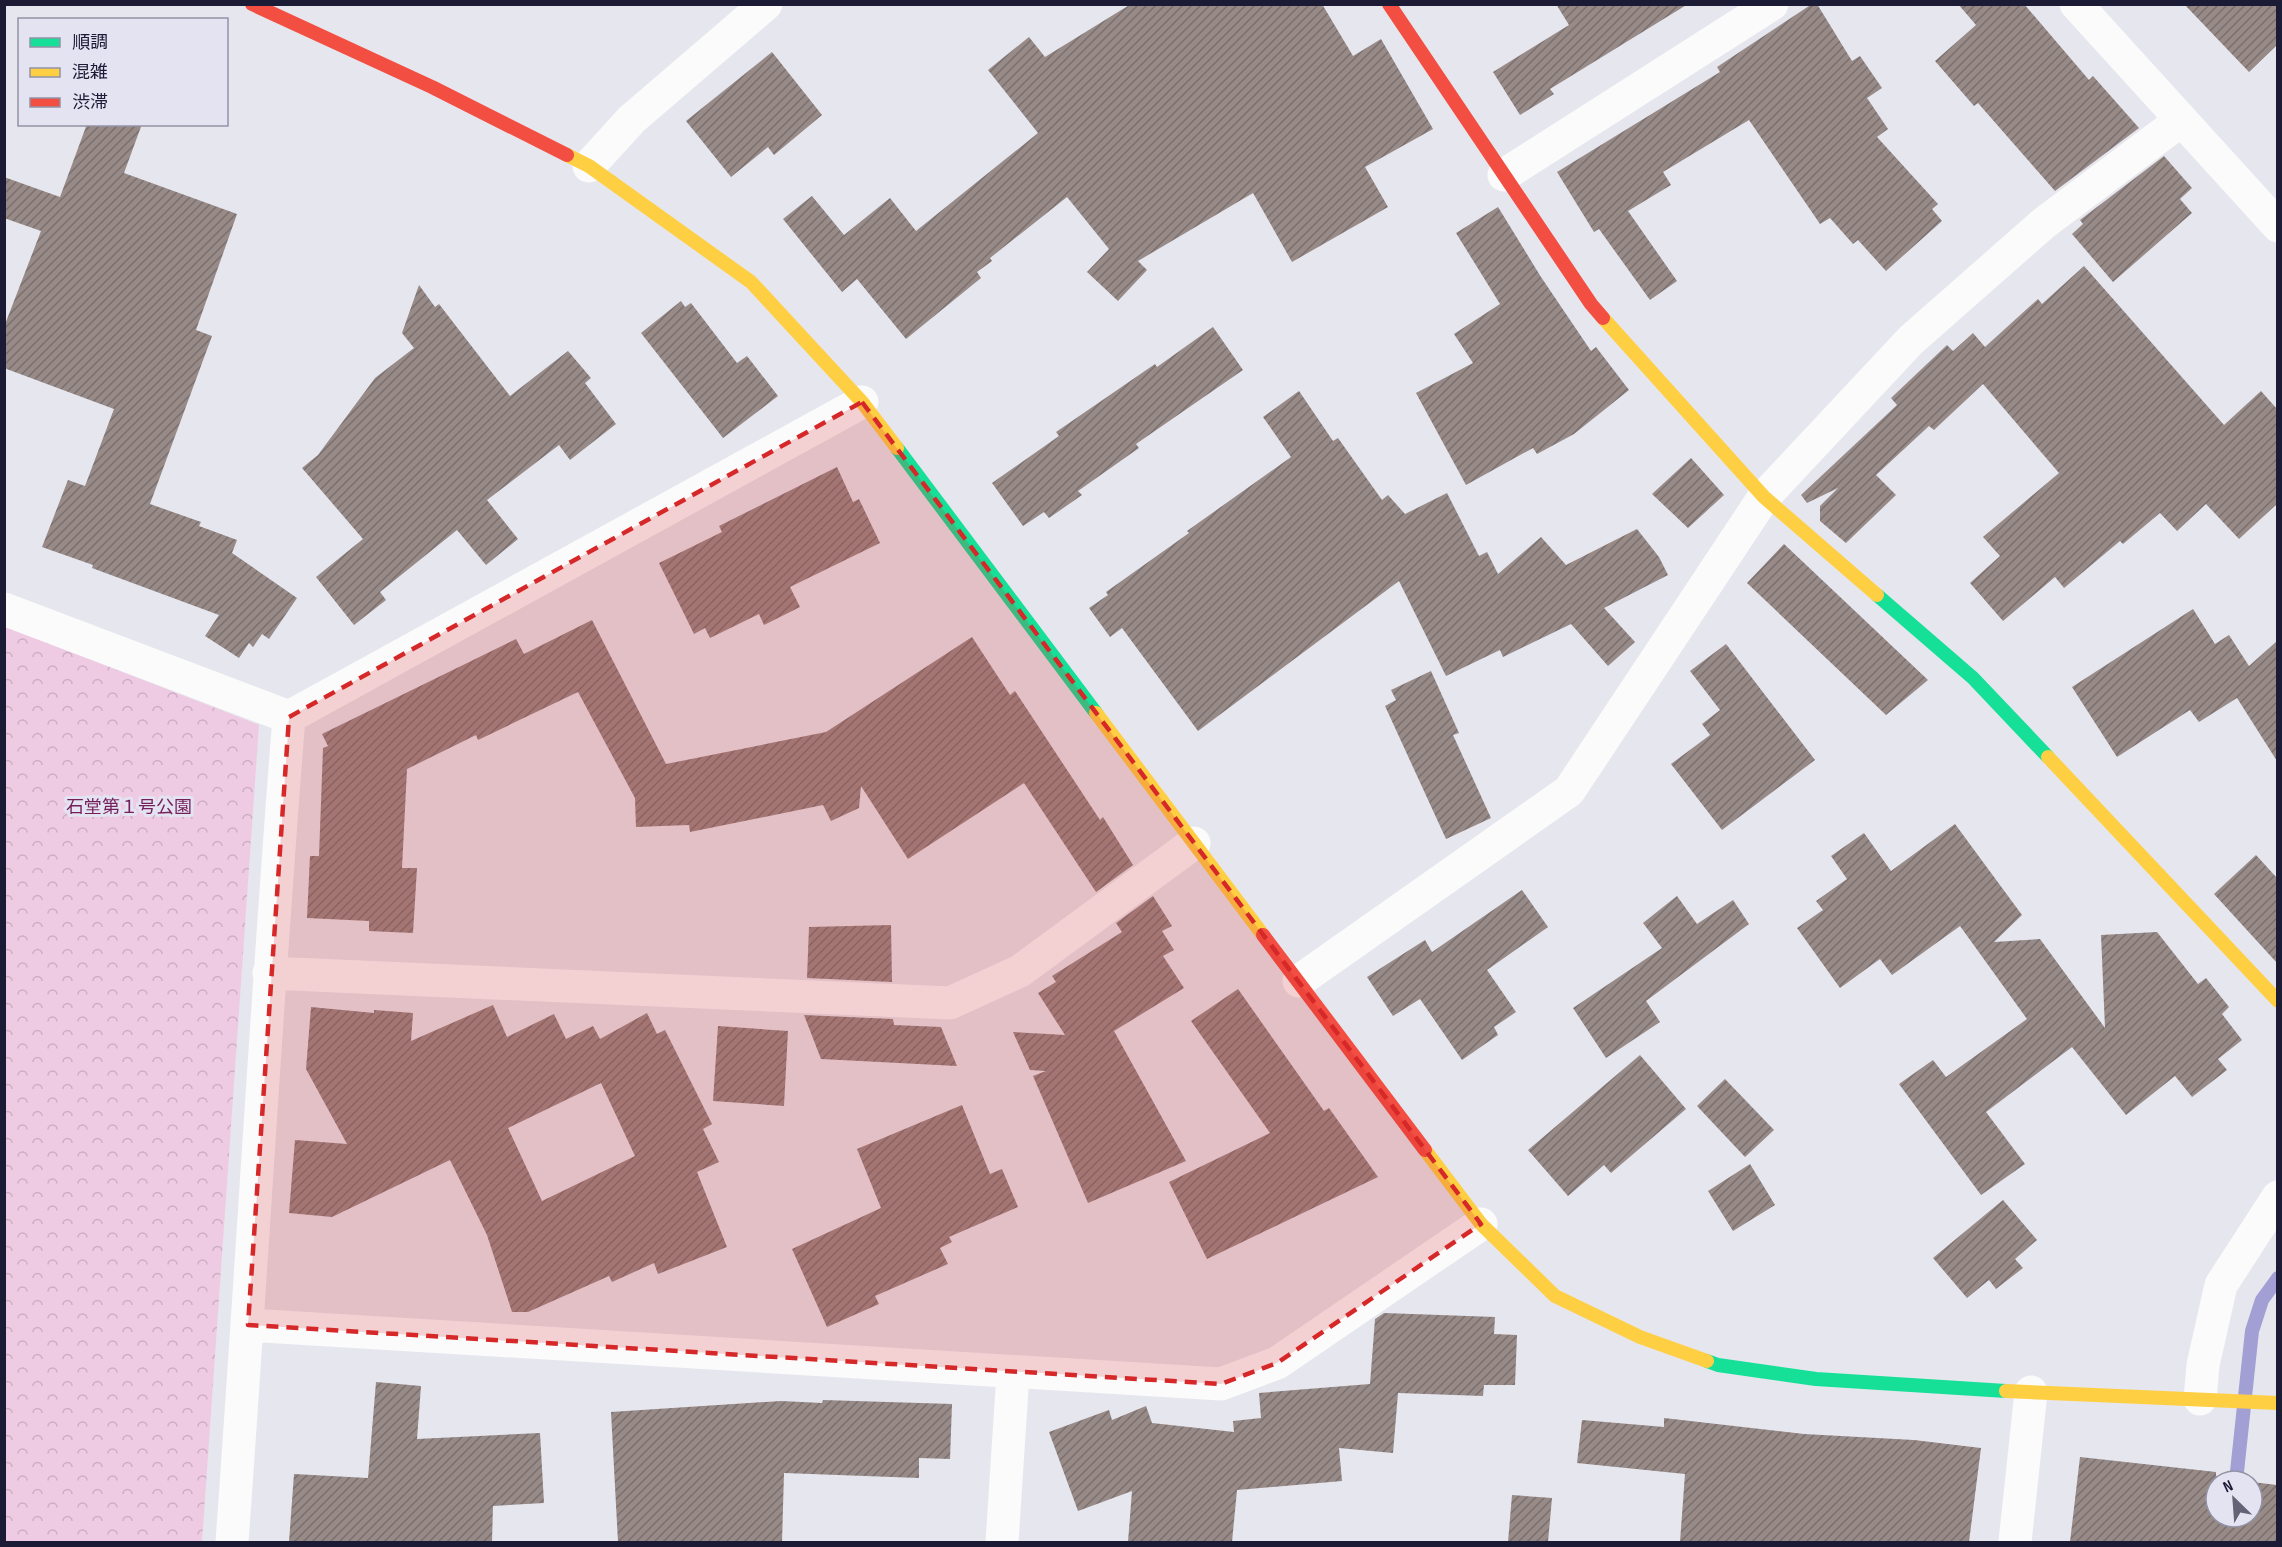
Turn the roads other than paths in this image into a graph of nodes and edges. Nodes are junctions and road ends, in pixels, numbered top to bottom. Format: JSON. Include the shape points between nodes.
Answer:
{"nodes":[{"id":1,"x":252,"y":4,"type":"edge"},
{"id":2,"x":766,"y":4,"type":"edge"},
{"id":3,"x":1389,"y":4,"type":"edge"},
{"id":4,"x":1772,"y":4,"type":"edge"},
{"id":5,"x":2076,"y":4,"type":"edge"},
{"id":6,"x":2180,"y":121,"type":"junction"},
{"id":7,"x":589,"y":166,"type":"junction"},
{"id":8,"x":1504,"y":175,"type":"junction"},
{"id":9,"x":2277,"y":226,"type":"edge"},
{"id":10,"x":861,"y":402,"type":"junction"},
{"id":11,"x":1764,"y":497,"type":"junction"},
{"id":12,"x":4,"y":609,"type":"edge"},
{"id":13,"x":289,"y":717,"type":"junction"},
{"id":14,"x":1194,"y":843,"type":"junction"},
{"id":15,"x":269,"y":973,"type":"junction"},
{"id":16,"x":1299,"y":981,"type":"junction"},
{"id":17,"x":2277,"y":1001,"type":"edge"},
{"id":18,"x":2277,"y":1197,"type":"edge"},
{"id":19,"x":1481,"y":1224,"type":"junction"},
{"id":20,"x":248,"y":1325,"type":"junction"},
{"id":21,"x":1013,"y":1373,"type":"junction"},
{"id":22,"x":2031,"y":1392,"type":"junction"},
{"id":23,"x":2200,"y":1399,"type":"junction"},
{"id":24,"x":2277,"y":1403,"type":"edge"},
{"id":25,"x":232,"y":1542,"type":"edge"},
{"id":26,"x":1002,"y":1542,"type":"edge"},
{"id":27,"x":2015,"y":1542,"type":"edge"}],
"edges":[{"from":1,"to":7,"type":"street","via":[[432,87]]},
{"from":2,"to":7,"type":"street","via":[[632,119]]},
{"from":3,"to":8,"type":"street"},
{"from":4,"to":8,"type":"street"},
{"from":5,"to":6,"type":"street"},
{"from":6,"to":9,"type":"street"},
{"from":6,"to":11,"type":"street","via":[[2044,223],[1911,340]]},
{"from":7,"to":10,"type":"street","via":[[751,282]]},
{"from":8,"to":11,"type":"street","via":[[1591,304]]},
{"from":10,"to":13,"type":"street"},
{"from":10,"to":14,"type":"street"},
{"from":11,"to":16,"type":"street","via":[[1569,791]]},
{"from":11,"to":17,"type":"street","via":[[1973,678]]},
{"from":12,"to":13,"type":"street"},
{"from":13,"to":15,"type":"street"},
{"from":14,"to":15,"type":"street","via":[[1020,971],[950,1003]]},
{"from":14,"to":16,"type":"street"},
{"from":15,"to":20,"type":"street"},
{"from":16,"to":19,"type":"street"},
{"from":18,"to":23,"type":"street","via":[[2220,1285]]},
{"from":19,"to":21,"type":"street","via":[[1277,1363],[1221,1384]]},
{"from":19,"to":22,"type":"street","via":[[1555,1296],[1640,1337],[1718,1365],[1816,1379]]},
{"from":20,"to":21,"type":"street"},
{"from":20,"to":25,"type":"street"},
{"from":21,"to":26,"type":"street"},
{"from":22,"to":23,"type":"street"},
{"from":22,"to":27,"type":"street"},
{"from":23,"to":24,"type":"street"}]}
